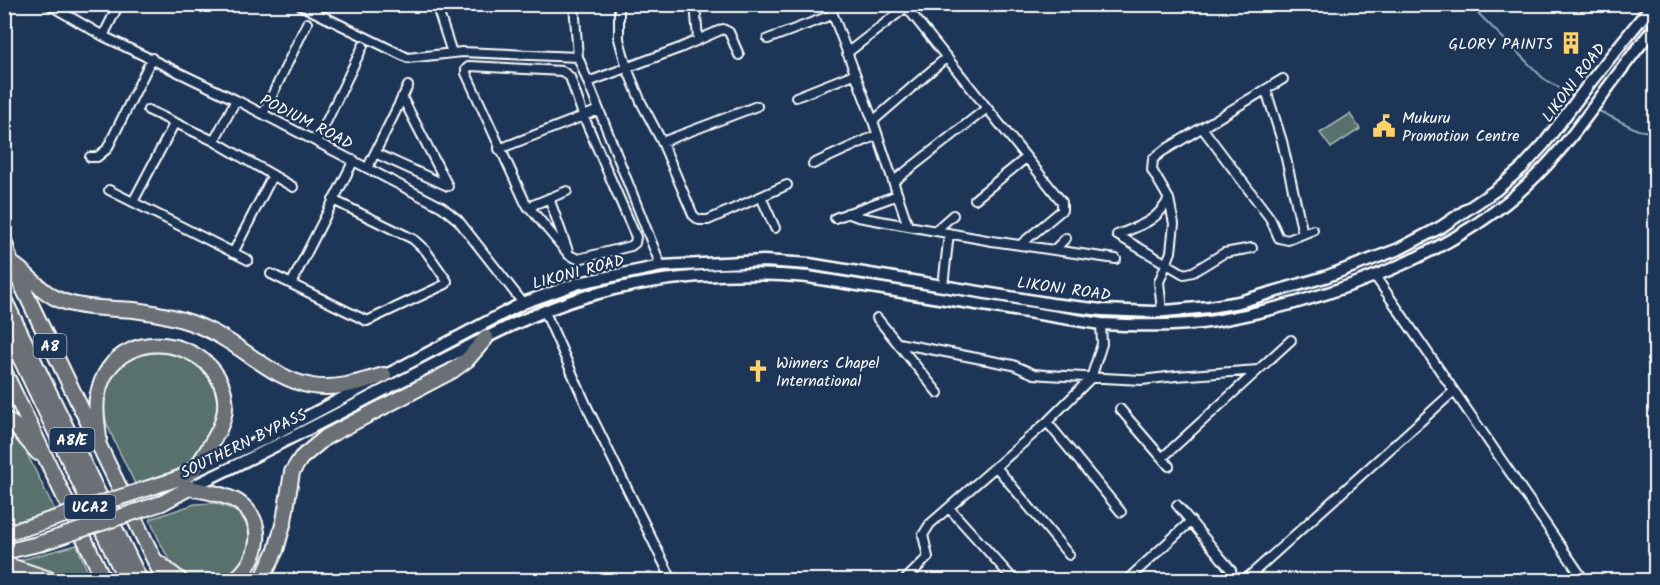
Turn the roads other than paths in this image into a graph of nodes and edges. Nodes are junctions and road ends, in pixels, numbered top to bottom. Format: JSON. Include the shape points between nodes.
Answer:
{"nodes":[{"id":1,"x":48,"y":4,"type":"edge"},
{"id":2,"x":119,"y":4,"type":"edge"},
{"id":3,"x":298,"y":4,"type":"edge"},
{"id":4,"x":436,"y":4,"type":"edge"},
{"id":5,"x":574,"y":4,"type":"edge"},
{"id":6,"x":619,"y":4,"type":"edge"},
{"id":7,"x":695,"y":4,"type":"edge"},
{"id":8,"x":829,"y":4,"type":"edge"},
{"id":9,"x":1653,"y":4,"type":"edge"},
{"id":10,"x":905,"y":6,"type":"edge"},
{"id":11,"x":832,"y":15,"type":"junction"},
{"id":12,"x":307,"y":23,"type":"dead end"},
{"id":13,"x":1656,"y":26,"type":"edge"},
{"id":14,"x":103,"y":36,"type":"junction"},
{"id":15,"x":698,"y":39,"type":"junction"},
{"id":16,"x":768,"y":39,"type":"dead end"},
{"id":17,"x":363,"y":46,"type":"dead end"},
{"id":18,"x":452,"y":53,"type":"junction"},
{"id":19,"x":847,"y":53,"type":"junction"},
{"id":20,"x":739,"y":55,"type":"dead end"},
{"id":21,"x":578,"y":57,"type":"junction"},
{"id":22,"x":947,"y":57,"type":"junction"},
{"id":23,"x":152,"y":58,"type":"junction"},
{"id":24,"x":627,"y":68,"type":"junction"},
{"id":25,"x":854,"y":74,"type":"junction"},
{"id":26,"x":1283,"y":79,"type":"dead end"},
{"id":27,"x":588,"y":82,"type":"junction"},
{"id":28,"x":408,"y":86,"type":"dead end"},
{"id":29,"x":1266,"y":90,"type":"junction"},
{"id":30,"x":796,"y":97,"type":"dead end"},
{"id":31,"x":402,"y":98,"type":"junction"},
{"id":32,"x":236,"y":100,"type":"junction"},
{"id":33,"x":757,"y":106,"type":"dead end"},
{"id":34,"x":987,"y":108,"type":"junction"},
{"id":35,"x":148,"y":110,"type":"dead end"},
{"id":36,"x":599,"y":110,"type":"junction"},
{"id":37,"x":263,"y":114,"type":"junction"},
{"id":38,"x":583,"y":115,"type":"junction"},
{"id":39,"x":873,"y":121,"type":"junction"},
{"id":40,"x":174,"y":123,"type":"junction"},
{"id":41,"x":1203,"y":129,"type":"junction"},
{"id":42,"x":877,"y":135,"type":"junction"},
{"id":43,"x":214,"y":141,"type":"junction"},
{"id":44,"x":317,"y":141,"type":"junction"},
{"id":45,"x":662,"y":142,"type":"junction"},
{"id":46,"x":500,"y":149,"type":"junction"},
{"id":47,"x":375,"y":153,"type":"junction"},
{"id":48,"x":90,"y":157,"type":"dead end"},
{"id":49,"x":1026,"y":158,"type":"junction"},
{"id":50,"x":354,"y":160,"type":"junction"},
{"id":51,"x":813,"y":164,"type":"dead end"},
{"id":52,"x":368,"y":167,"type":"junction"},
{"id":53,"x":273,"y":176,"type":"junction"},
{"id":54,"x":894,"y":181,"type":"junction"},
{"id":55,"x":787,"y":185,"type":"dead end"},
{"id":56,"x":293,"y":187,"type":"dead end"},
{"id":57,"x":109,"y":190,"type":"dead end"},
{"id":58,"x":567,"y":190,"type":"dead end"},
{"id":59,"x":898,"y":195,"type":"junction"},
{"id":60,"x":761,"y":196,"type":"junction"},
{"id":61,"x":549,"y":198,"type":"junction"},
{"id":62,"x":975,"y":199,"type":"dead end"},
{"id":63,"x":1169,"y":199,"type":"junction"},
{"id":64,"x":333,"y":200,"type":"junction"},
{"id":65,"x":133,"y":202,"type":"junction"},
{"id":66,"x":528,"y":207,"type":"junction"},
{"id":67,"x":847,"y":213,"type":"junction"},
{"id":68,"x":953,"y":215,"type":"dead end"},
{"id":69,"x":835,"y":218,"type":"dead end"},
{"id":70,"x":908,"y":226,"type":"junction"},
{"id":71,"x":775,"y":228,"type":"dead end"},
{"id":72,"x":1313,"y":230,"type":"dead end"},
{"id":73,"x":935,"y":231,"type":"junction"},
{"id":74,"x":949,"y":233,"type":"junction"},
{"id":75,"x":1303,"y":234,"type":"junction"},
{"id":76,"x":1066,"y":238,"type":"dead end"},
{"id":77,"x":4,"y":240,"type":"edge"},
{"id":78,"x":1020,"y":245,"type":"junction"},
{"id":79,"x":1252,"y":248,"type":"dead end"},
{"id":80,"x":1054,"y":250,"type":"junction"},
{"id":81,"x":233,"y":253,"type":"junction"},
{"id":82,"x":569,"y":255,"type":"junction"},
{"id":83,"x":1116,"y":259,"type":"dead end"},
{"id":84,"x":248,"y":260,"type":"dead end"},
{"id":85,"x":11,"y":263,"type":"junction"},
{"id":86,"x":1166,"y":264,"type":"junction"},
{"id":87,"x":661,"y":266,"type":"junction"},
{"id":88,"x":271,"y":274,"type":"dead end"},
{"id":89,"x":1375,"y":276,"type":"junction"},
{"id":90,"x":664,"y":280,"type":"junction"},
{"id":91,"x":291,"y":284,"type":"junction"},
{"id":92,"x":943,"y":286,"type":"junction"},
{"id":93,"x":4,"y":299,"type":"edge"},
{"id":94,"x":523,"y":303,"type":"junction"},
{"id":95,"x":1162,"y":311,"type":"junction"},
{"id":96,"x":545,"y":312,"type":"junction"},
{"id":97,"x":877,"y":318,"type":"dead end"},
{"id":98,"x":4,"y":324,"type":"edge"},
{"id":99,"x":1101,"y":324,"type":"junction"},
{"id":100,"x":486,"y":338,"type":"junction"},
{"id":101,"x":1291,"y":340,"type":"dead end"},
{"id":102,"x":898,"y":343,"type":"junction"},
{"id":103,"x":4,"y":370,"type":"edge"},
{"id":104,"x":1258,"y":370,"type":"junction"},
{"id":105,"x":384,"y":375,"type":"junction"},
{"id":106,"x":1091,"y":378,"type":"junction"},
{"id":107,"x":1453,"y":392,"type":"junction"},
{"id":108,"x":938,"y":393,"type":"dead end"},
{"id":109,"x":1120,"y":409,"type":"dead end"},
{"id":110,"x":4,"y":418,"type":"edge"},
{"id":111,"x":1047,"y":422,"type":"junction"},
{"id":112,"x":101,"y":450,"type":"junction"},
{"id":113,"x":1162,"y":458,"type":"junction"},
{"id":114,"x":48,"y":464,"type":"junction"},
{"id":115,"x":1168,"y":466,"type":"dead end"},
{"id":116,"x":997,"y":468,"type":"junction"},
{"id":117,"x":190,"y":473,"type":"junction"},
{"id":118,"x":189,"y":488,"type":"junction"},
{"id":119,"x":1177,"y":505,"type":"dead end"},
{"id":120,"x":949,"y":508,"type":"junction"},
{"id":121,"x":1120,"y":512,"type":"dead end"},
{"id":122,"x":1191,"y":521,"type":"junction"},
{"id":123,"x":11,"y":531,"type":"edge"},
{"id":124,"x":4,"y":552,"type":"edge"},
{"id":125,"x":1069,"y":555,"type":"dead end"},
{"id":126,"x":152,"y":558,"type":"junction"},
{"id":127,"x":94,"y":561,"type":"junction"},
{"id":128,"x":4,"y":564,"type":"edge"},
{"id":129,"x":52,"y":580,"type":"edge"},
{"id":130,"x":98,"y":580,"type":"edge"},
{"id":131,"x":104,"y":580,"type":"edge"},
{"id":132,"x":126,"y":580,"type":"edge"},
{"id":133,"x":140,"y":580,"type":"edge"},
{"id":134,"x":164,"y":580,"type":"edge"},
{"id":135,"x":180,"y":580,"type":"edge"},
{"id":136,"x":234,"y":580,"type":"edge"},
{"id":137,"x":262,"y":580,"type":"edge"},
{"id":138,"x":672,"y":580,"type":"edge"},
{"id":139,"x":905,"y":580,"type":"edge"},
{"id":140,"x":1014,"y":580,"type":"edge"},
{"id":141,"x":1127,"y":580,"type":"edge"},
{"id":142,"x":1230,"y":580,"type":"edge"},
{"id":143,"x":1245,"y":580,"type":"edge"},
{"id":144,"x":1584,"y":580,"type":"edge"}],
"edges":[{"from":1,"to":14,"type":"street","name":"PODIUM ROAD"},
{"from":2,"to":14,"type":"street"},
{"from":3,"to":18,"type":"street","via":[[408,58]]},
{"from":4,"to":18,"type":"street"},
{"from":5,"to":21,"type":"street"},
{"from":6,"to":24,"type":"street","via":[[619,39]]},
{"from":7,"to":15,"type":"street"},
{"from":8,"to":11,"type":"street"},
{"from":9,"to":95,"type":"main road","name":"LIKONI ROAD","via":[[1544,144],[1522,168],[1464,213],[1399,249],[1325,277],[1239,303]]},
{"from":10,"to":19,"type":"street"},
{"from":10,"to":22,"type":"street"},
{"from":11,"to":16,"type":"street"},
{"from":11,"to":19,"type":"street"},
{"from":12,"to":37,"type":"street"},
{"from":13,"to":89,"type":"main road","name":"LIKONI ROAD","via":[[1537,176],[1502,207],[1450,242]]},
{"from":14,"to":23,"type":"street","name":"PODIUM ROAD"},
{"from":15,"to":20,"type":"street","via":[[726,29]]},
{"from":15,"to":24,"type":"street"},
{"from":17,"to":44,"type":"street"},
{"from":18,"to":21,"type":"street"},
{"from":19,"to":25,"type":"street"},
{"from":21,"to":27,"type":"street"},
{"from":22,"to":34,"type":"street"},
{"from":22,"to":39,"type":"street"},
{"from":23,"to":32,"type":"street","name":"PODIUM ROAD"},
{"from":23,"to":48,"type":"street","via":[[107,149]]},
{"from":24,"to":27,"type":"street"},
{"from":24,"to":45,"type":"street"},
{"from":25,"to":30,"type":"street"},
{"from":25,"to":39,"type":"street"},
{"from":26,"to":29,"type":"street"},
{"from":27,"to":36,"type":"street"},
{"from":28,"to":31,"type":"street"},
{"from":29,"to":41,"type":"street"},
{"from":29,"to":75,"type":"street"},
{"from":31,"to":47,"type":"street"},
{"from":31,"to":47,"type":"street","via":[[448,186]]},
{"from":32,"to":37,"type":"street","name":"PODIUM ROAD"},
{"from":32,"to":43,"type":"street"},
{"from":33,"to":45,"type":"street"},
{"from":34,"to":49,"type":"street"},
{"from":34,"to":54,"type":"street"},
{"from":35,"to":40,"type":"street"},
{"from":36,"to":38,"type":"street"},
{"from":36,"to":87,"type":"street"},
{"from":37,"to":44,"type":"street","name":"PODIUM ROAD"},
{"from":38,"to":46,"type":"street"},
{"from":38,"to":46,"type":"street","via":[[570,77],[562,71],[470,66],[466,73]]},
{"from":38,"to":82,"type":"street","via":[[636,237],[630,246],[578,259]]},
{"from":39,"to":42,"type":"street"},
{"from":40,"to":43,"type":"street"},
{"from":40,"to":65,"type":"street"},
{"from":41,"to":63,"type":"street","via":[[1153,159],[1152,170]]},
{"from":41,"to":75,"type":"street","via":[[1270,218],[1279,238],[1288,240]]},
{"from":42,"to":51,"type":"street"},
{"from":42,"to":54,"type":"street"},
{"from":43,"to":53,"type":"street"},
{"from":44,"to":50,"type":"street","name":"PODIUM ROAD"},
{"from":45,"to":60,"type":"street","via":[[693,215],[699,219],[708,219]]},
{"from":46,"to":66,"type":"street"},
{"from":47,"to":52,"type":"street"},
{"from":49,"to":62,"type":"street"},
{"from":49,"to":78,"type":"street","via":[[1063,207]]},
{"from":50,"to":52,"type":"street","name":"PODIUM ROAD"},
{"from":50,"to":64,"type":"street"},
{"from":52,"to":94,"type":"street","name":"PODIUM ROAD","via":[[450,213]]},
{"from":53,"to":56,"type":"street"},
{"from":53,"to":81,"type":"street"},
{"from":54,"to":59,"type":"street"},
{"from":55,"to":60,"type":"street"},
{"from":57,"to":65,"type":"street"},
{"from":58,"to":61,"type":"street"},
{"from":59,"to":67,"type":"street"},
{"from":59,"to":70,"type":"street"},
{"from":60,"to":71,"type":"street"},
{"from":61,"to":66,"type":"street"},
{"from":61,"to":82,"type":"street"},
{"from":63,"to":86,"type":"street","via":[[1175,232]]},
{"from":63,"to":86,"type":"street","via":[[1161,213],[1117,235]]},
{"from":64,"to":91,"type":"street"},
{"from":64,"to":91,"type":"street","via":[[413,239],[447,283],[367,321]]},
{"from":65,"to":81,"type":"street"},
{"from":66,"to":82,"type":"street"},
{"from":67,"to":69,"type":"street"},
{"from":67,"to":70,"type":"street"},
{"from":68,"to":73,"type":"street"},
{"from":70,"to":73,"type":"street"},
{"from":72,"to":75,"type":"street"},
{"from":73,"to":74,"type":"street"},
{"from":74,"to":78,"type":"street"},
{"from":74,"to":92,"type":"street"},
{"from":76,"to":80,"type":"street"},
{"from":77,"to":85,"type":"highway","number":"A8"},
{"from":78,"to":80,"type":"street"},
{"from":79,"to":86,"type":"street","via":[[1224,253],[1188,273]]},
{"from":80,"to":83,"type":"street"},
{"from":81,"to":84,"type":"street"},
{"from":85,"to":105,"type":"highway","via":[[45,293],[59,300],[172,316],[206,328],[296,382],[343,386]]},
{"from":85,"to":112,"type":"highway","number":"A8"},
{"from":86,"to":95,"type":"street","via":[[1159,282]]},
{"from":87,"to":90,"type":"main road"},
{"from":87,"to":92,"type":"main road","name":"LIKONI ROAD","via":[[787,262]]},
{"from":87,"to":94,"type":"main road","name":"LIKONI ROAD","via":[[579,283]]},
{"from":88,"to":91,"type":"street"},
{"from":89,"to":99,"type":"main road","name":"LIKONI ROAD","via":[[1287,305],[1214,321]]},
{"from":89,"to":107,"type":"street"},
{"from":90,"to":96,"type":"main road","name":"LIKONI ROAD","via":[[584,297]]},
{"from":90,"to":99,"type":"main road","name":"LIKONI ROAD","via":[[718,275],[798,276]]},
{"from":92,"to":95,"type":"main road","name":"LIKONI ROAD","via":[[1102,310]]},
{"from":93,"to":133,"type":"highway","number":"A8/E"},
{"from":94,"to":105,"type":"main road","name":"LIKONI ROAD"},
{"from":96,"to":100,"type":"main road","name":"LIKONI ROAD"},
{"from":96,"to":138,"type":"street"},
{"from":97,"to":102,"type":"street"},
{"from":98,"to":132,"type":"highway","number":"A8/E"},
{"from":99,"to":106,"type":"street","via":[[1102,344]]},
{"from":100,"to":118,"type":"main road","name":"SOUTHERN BYPASS"},
{"from":100,"to":137,"type":"highway","via":[[452,371],[326,436],[301,458],[292,472],[276,550]]},
{"from":101,"to":104,"type":"street"},
{"from":102,"to":106,"type":"street","via":[[1013,365],[1034,374]]},
{"from":102,"to":108,"type":"street"},
{"from":103,"to":114,"type":"highway"},
{"from":104,"to":106,"type":"street","via":[[1142,380]]},
{"from":104,"to":113,"type":"street"},
{"from":105,"to":117,"type":"main road","name":"SOUTHERN BYPASS","via":[[262,440]]},
{"from":106,"to":111,"type":"street"},
{"from":107,"to":143,"type":"street"},
{"from":107,"to":144,"type":"street"},
{"from":109,"to":113,"type":"street"},
{"from":110,"to":114,"type":"highway"},
{"from":111,"to":116,"type":"street"},
{"from":111,"to":121,"type":"street"},
{"from":112,"to":117,"type":"highway","via":[[97,399],[111,366],[120,356],[149,344],[175,346],[204,361],[224,389],[225,408],[217,433]]},
{"from":112,"to":126,"type":"highway","number":"A8"},
{"from":113,"to":115,"type":"street"},
{"from":114,"to":127,"type":"highway"},
{"from":116,"to":120,"type":"street"},
{"from":116,"to":125,"type":"street"},
{"from":117,"to":123,"type":"highway","name":"SOUTHERN BYPASS","number":"UCA2","bridge":true},
{"from":118,"to":124,"type":"highway","name":"SOUTHERN BYPASS","number":"UCA2","bridge":true,"via":[[162,502]]},
{"from":118,"to":136,"type":"highway","via":[[237,502],[256,526],[258,537],[253,557],[247,569]]},
{"from":119,"to":122,"type":"street"},
{"from":120,"to":139,"type":"street","via":[[926,529],[923,541],[928,556]]},
{"from":120,"to":140,"type":"street"},
{"from":122,"to":141,"type":"street"},
{"from":122,"to":142,"type":"street","via":[[1231,570]]},
{"from":126,"to":134,"type":"highway","number":"A8"},
{"from":126,"to":135,"type":"highway"},
{"from":127,"to":130,"type":"highway"},
{"from":127,"to":131,"type":"highway"},
{"from":128,"to":129,"type":"highway"}]}
